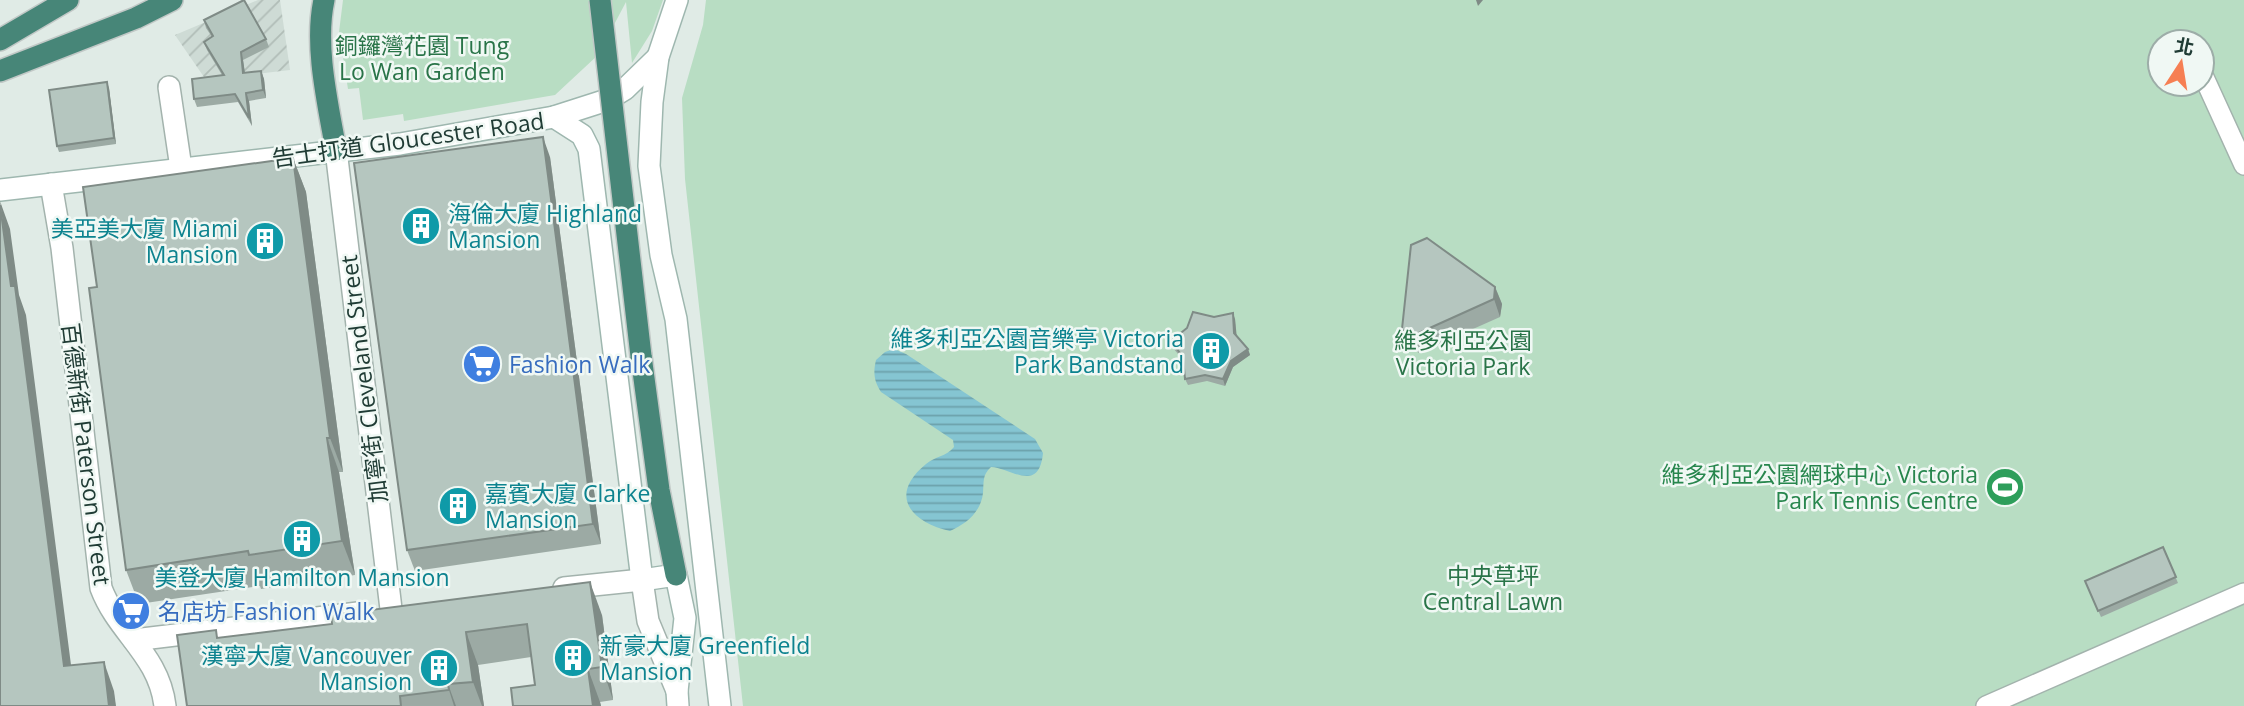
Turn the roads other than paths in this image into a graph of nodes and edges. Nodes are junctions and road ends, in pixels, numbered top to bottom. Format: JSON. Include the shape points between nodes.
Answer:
{"nodes":[{"id":1,"x":68,"y":0,"type":"edge"},
{"id":2,"x":172,"y":0,"type":"edge"},
{"id":3,"x":324,"y":0,"type":"edge"},
{"id":4,"x":600,"y":0,"type":"edge"},
{"id":5,"x":677,"y":0,"type":"edge"},
{"id":6,"x":0,"y":40,"type":"edge"},
{"id":7,"x":658,"y":57,"type":"junction"},
{"id":8,"x":0,"y":71,"type":"edge"},
{"id":9,"x":169,"y":87,"type":"dead end"},
{"id":10,"x":2214,"y":98,"type":"edge"},
{"id":11,"x":554,"y":117,"type":"junction"},
{"id":12,"x":335,"y":150,"type":"junction"},
{"id":13,"x":2244,"y":164,"type":"edge"},
{"id":14,"x":181,"y":168,"type":"junction"},
{"id":15,"x":51,"y":184,"type":"junction"},
{"id":16,"x":0,"y":190,"type":"edge"},
{"id":17,"x":676,"y":575,"type":"junction"},
{"id":18,"x":642,"y":580,"type":"junction"},
{"id":19,"x":543,"y":591,"type":"edge"},
{"id":20,"x":2244,"y":593,"type":"edge"},
{"id":21,"x":414,"y":607,"type":"edge"},
{"id":22,"x":391,"y":609,"type":"junction"},
{"id":23,"x":134,"y":640,"type":"junction"},
{"id":24,"x":678,"y":698,"type":"edge"},
{"id":25,"x":164,"y":706,"type":"edge"},
{"id":26,"x":720,"y":706,"type":"edge"},
{"id":27,"x":1986,"y":706,"type":"edge"}],
"edges":[{"from":1,"to":6,"type":"highway"},
{"from":2,"to":8,"type":"highway"},
{"from":3,"to":12,"type":"highway","via":[[322,49]]},
{"from":4,"to":17,"type":"highway","bridge":true,"via":[[641,356]]},
{"from":5,"to":7,"type":"main road"},
{"from":7,"to":11,"type":"main road","via":[[607,100]]},
{"from":7,"to":26,"type":"main road","via":[[649,166],[661,255],[676,319]]},
{"from":9,"to":14,"type":"main road"},
{"from":10,"to":13,"type":"street"},
{"from":11,"to":12,"type":"main road","name":"告士打道 Gloucester Road","via":[[400,144]]},
{"from":11,"to":18,"type":"main road","name":"告士打道 Gloucester Road","via":[[582,135],[592,162]]},
{"from":12,"to":14,"type":"main road","name":"告士打道 Gloucester Road"},
{"from":12,"to":22,"type":"main road","name":"加寧街 Cleveland Street"},
{"from":14,"to":15,"type":"main road","name":"告士打道 Gloucester Road"},
{"from":15,"to":16,"type":"main road","name":"告士打道 Gloucester Road"},
{"from":15,"to":23,"type":"main road","name":"百德新街 Paterson Street","via":[[101,588],[109,608]]},
{"from":17,"to":18,"type":"main road"},
{"from":17,"to":24,"type":"main road","name":"告士打道 Gloucester Road","via":[[685,618]]},
{"from":18,"to":19,"type":"main road"},
{"from":18,"to":24,"type":"main road","name":"告士打道 Gloucester Road","via":[[648,621]]},
{"from":20,"to":27,"type":"street"},
{"from":21,"to":22,"type":"main road"},
{"from":22,"to":23,"type":"main road"},
{"from":23,"to":25,"type":"main road","name":"百德新街 Paterson Street","via":[[158,676]]}]}
